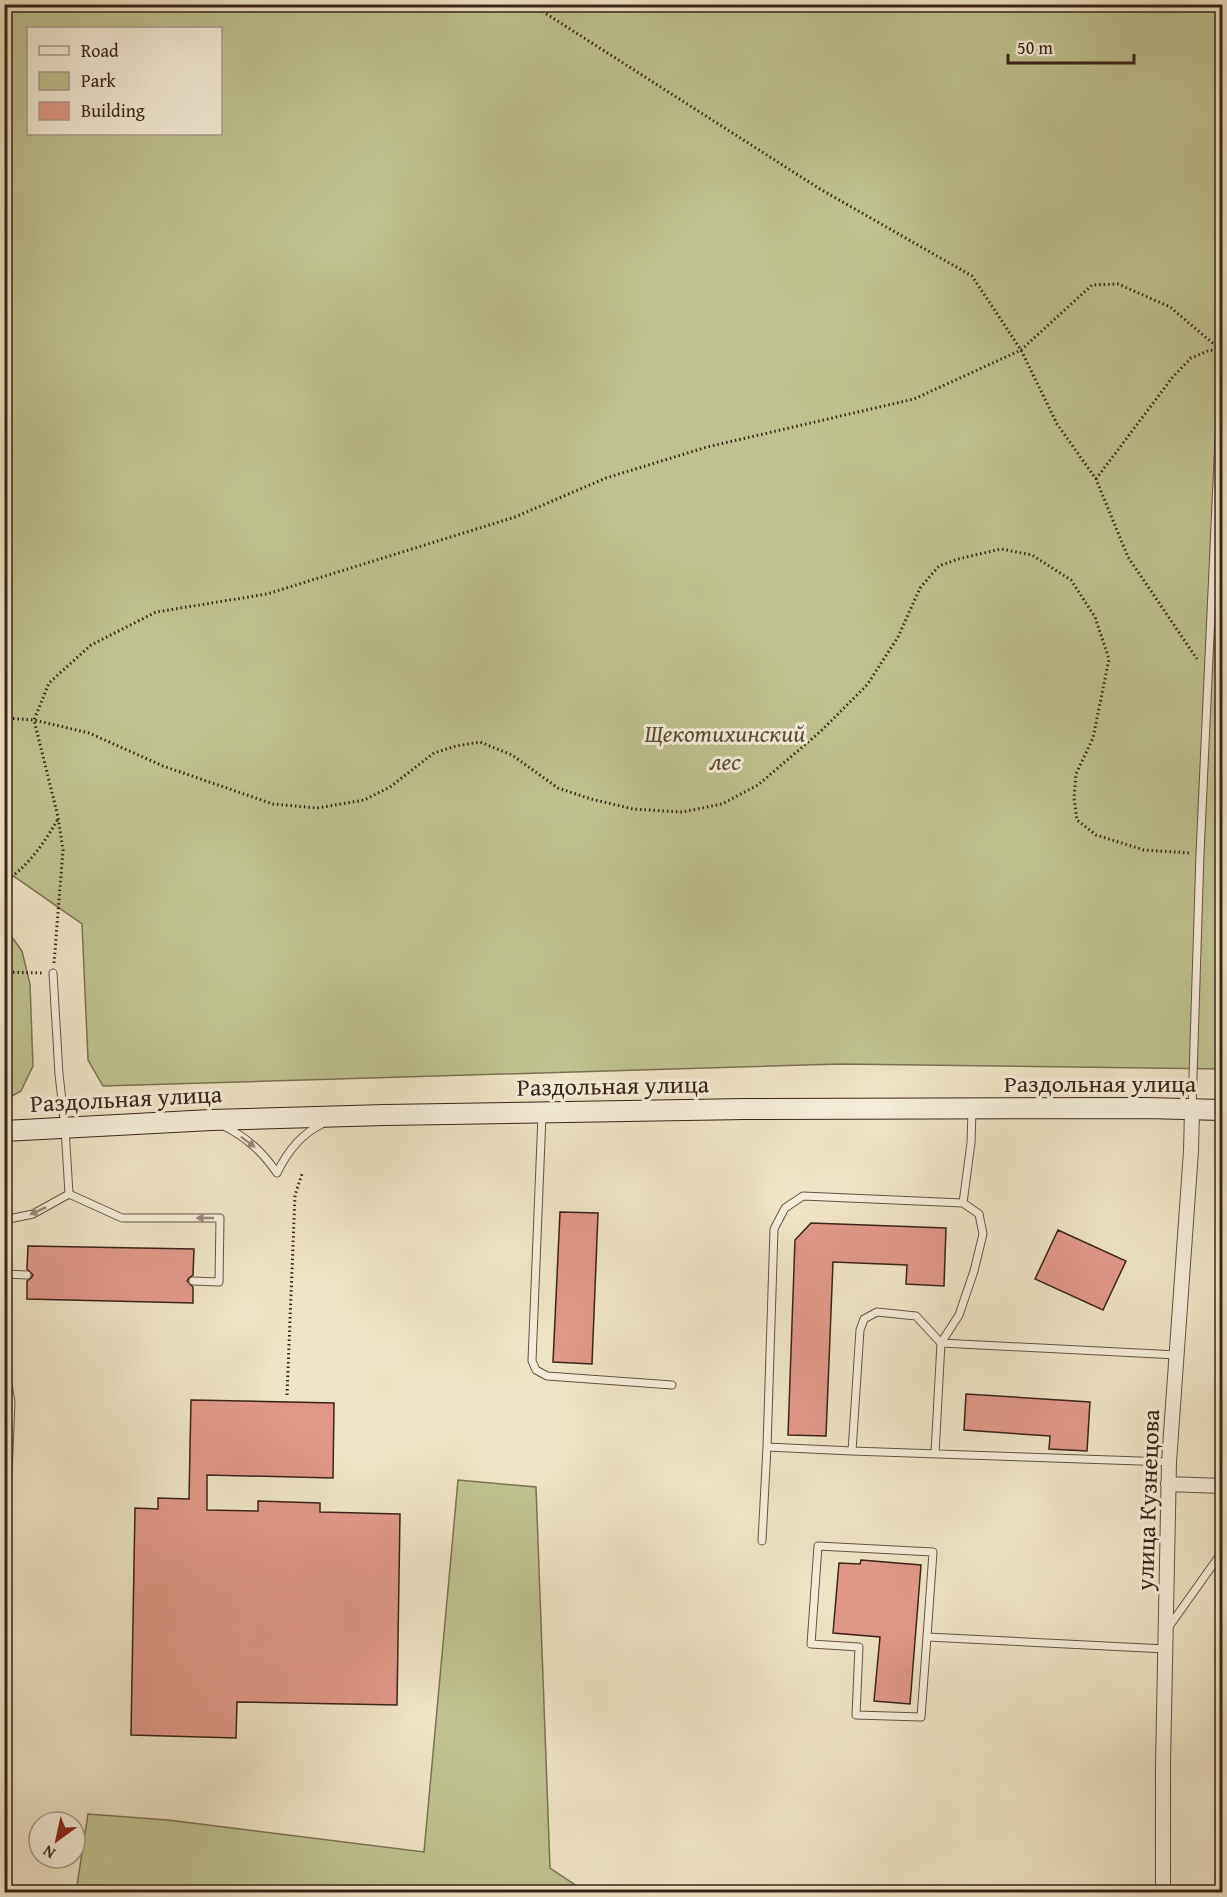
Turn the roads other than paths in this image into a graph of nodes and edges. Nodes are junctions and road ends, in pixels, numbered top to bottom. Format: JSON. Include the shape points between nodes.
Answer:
{"nodes":[{"id":1,"x":1222,"y":373,"type":"edge"},
{"id":2,"x":53,"y":973,"type":"road end"},
{"id":3,"x":972,"y":1108,"type":"junction"},
{"id":4,"x":1192,"y":1110,"type":"junction"},
{"id":5,"x":1222,"y":1110,"type":"edge"},
{"id":6,"x":542,"y":1112,"type":"junction"},
{"id":7,"x":337,"y":1116,"type":"junction"},
{"id":8,"x":211,"y":1120,"type":"junction"},
{"id":9,"x":65,"y":1128,"type":"junction"},
{"id":10,"x":4,"y":1131,"type":"edge"},
{"id":11,"x":69,"y":1194,"type":"junction"},
{"id":12,"x":963,"y":1203,"type":"junction"},
{"id":13,"x":4,"y":1220,"type":"edge"},
{"id":14,"x":4,"y":1274,"type":"edge"},
{"id":15,"x":27,"y":1275,"type":"dead end"},
{"id":16,"x":193,"y":1281,"type":"dead end"},
{"id":17,"x":941,"y":1343,"type":"junction"},
{"id":18,"x":1177,"y":1354,"type":"junction"},
{"id":19,"x":4,"y":1372,"type":"edge"},
{"id":20,"x":672,"y":1385,"type":"dead end"},
{"id":21,"x":767,"y":1447,"type":"junction"},
{"id":22,"x":852,"y":1451,"type":"junction"},
{"id":23,"x":935,"y":1453,"type":"junction"},
{"id":24,"x":7,"y":1455,"type":"edge"},
{"id":25,"x":1168,"y":1462,"type":"junction"},
{"id":26,"x":1168,"y":1484,"type":"junction"},
{"id":27,"x":1222,"y":1486,"type":"edge"},
{"id":28,"x":762,"y":1541,"type":"dead end"},
{"id":29,"x":1222,"y":1552,"type":"edge"},
{"id":30,"x":4,"y":1569,"type":"edge"},
{"id":31,"x":1167,"y":1630,"type":"junction"},
{"id":32,"x":927,"y":1637,"type":"junction"},
{"id":33,"x":1166,"y":1649,"type":"junction"},
{"id":34,"x":1163,"y":1893,"type":"edge"}],
"edges":[{"from":1,"to":4,"type":"lane"},
{"from":2,"to":9,"type":"lane"},
{"from":3,"to":4,"type":"main road","name":"Раздольная улица"},
{"from":3,"to":6,"type":"main road","name":"Раздольная улица"},
{"from":3,"to":12,"type":"lane"},
{"from":4,"to":5,"type":"main road","name":"Раздольная улица"},
{"from":4,"to":18,"type":"street","name":"улица Кузнецова"},
{"from":6,"to":7,"type":"main road","name":"Раздольная улица"},
{"from":6,"to":20,"type":"lane","via":[[532,1361],[536,1370],[547,1376]]},
{"from":7,"to":8,"type":"main road","name":"Раздольная улица"},
{"from":8,"to":7,"type":"lane","one_way":true,"via":[[249,1141],[277,1173],[297,1142]]},
{"from":8,"to":9,"type":"main road","name":"Раздольная улица"},
{"from":9,"to":10,"type":"main road","name":"Раздольная улица"},
{"from":9,"to":11,"type":"lane"},
{"from":11,"to":13,"type":"lane","one_way":true,"via":[[33,1214]]},
{"from":16,"to":11,"type":"lane","one_way":true,"via":[[219,1282],[220,1218],[122,1218]]},
{"from":12,"to":17,"type":"lane","via":[[979,1214],[983,1234],[959,1315]]},
{"from":12,"to":21,"type":"lane","via":[[803,1196],[785,1208],[774,1229]]},
{"from":14,"to":15,"type":"lane"},
{"from":17,"to":18,"type":"lane"},
{"from":17,"to":22,"type":"lane","via":[[916,1316],[877,1312],[864,1319]]},
{"from":17,"to":23,"type":"lane"},
{"from":18,"to":25,"type":"street","name":"улица Кузнецова"},
{"from":19,"to":24,"type":"lane","via":[[11,1402]]},
{"from":21,"to":22,"type":"lane"},
{"from":21,"to":28,"type":"lane"},
{"from":22,"to":23,"type":"lane"},
{"from":23,"to":25,"type":"lane"},
{"from":24,"to":30,"type":"lane"},
{"from":25,"to":26,"type":"street","name":"улица Кузнецова"},
{"from":26,"to":27,"type":"street"},
{"from":26,"to":31,"type":"street","name":"улица Кузнецова"},
{"from":29,"to":31,"type":"lane"},
{"from":31,"to":33,"type":"street","name":"улица Кузнецова"},
{"from":32,"to":32,"type":"lane","via":[[933,1552],[818,1546],[811,1644],[859,1647],[856,1714],[921,1717]]},
{"from":32,"to":33,"type":"lane"},
{"from":33,"to":34,"type":"street","name":"улица Кузнецова"}]}
